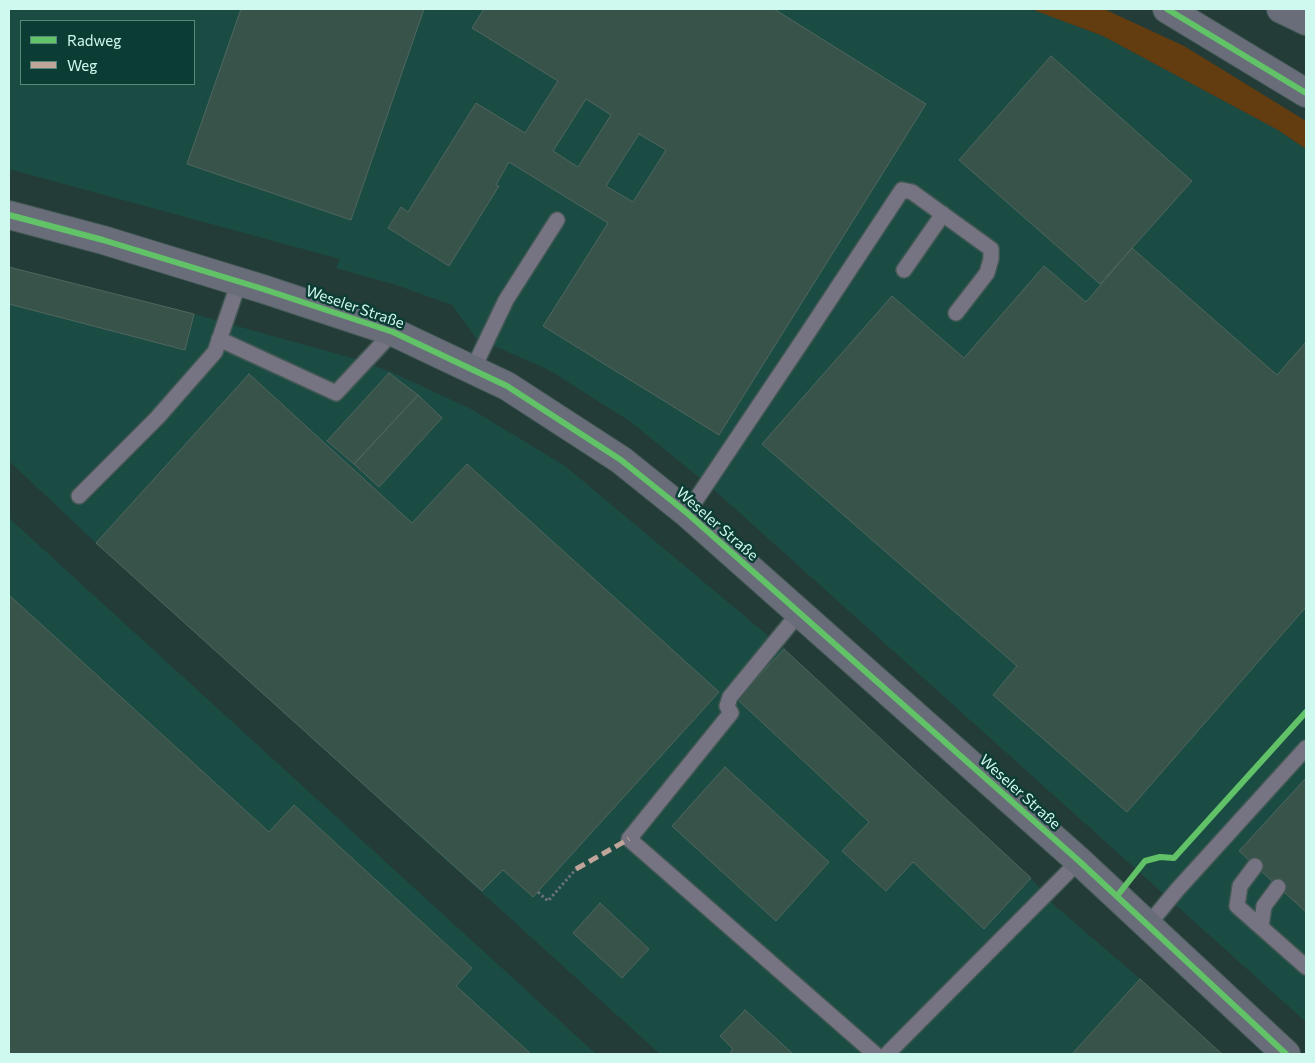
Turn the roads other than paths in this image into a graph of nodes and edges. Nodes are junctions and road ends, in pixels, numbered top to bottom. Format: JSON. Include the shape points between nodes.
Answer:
{"nodes":[{"id":1,"x":1167,"y":9,"type":"edge"},
{"id":2,"x":1281,"y":9,"type":"edge"},
{"id":3,"x":1306,"y":21,"type":"edge"},
{"id":4,"x":1306,"y":93,"type":"edge"},
{"id":5,"x":943,"y":214,"type":"junction"},
{"id":6,"x":9,"y":215,"type":"edge"},
{"id":7,"x":557,"y":220,"type":"dead end"},
{"id":8,"x":904,"y":270,"type":"dead end"},
{"id":9,"x":239,"y":282,"type":"junction"},
{"id":10,"x":956,"y":313,"type":"dead end"},
{"id":11,"x":393,"y":332,"type":"junction"},
{"id":12,"x":219,"y":339,"type":"junction"},
{"id":13,"x":473,"y":369,"type":"junction"},
{"id":14,"x":79,"y":496,"type":"dead end"},
{"id":15,"x":687,"y":513,"type":"junction"},
{"id":16,"x":799,"y":613,"type":"junction"},
{"id":17,"x":1306,"y":748,"type":"edge"},
{"id":18,"x":1079,"y":861,"type":"junction"},
{"id":19,"x":1255,"y":866,"type":"dead end"},
{"id":20,"x":1278,"y":887,"type":"dead end"},
{"id":21,"x":1148,"y":925,"type":"junction"},
{"id":22,"x":1261,"y":928,"type":"junction"},
{"id":23,"x":1306,"y":967,"type":"edge"},
{"id":24,"x":875,"y":1054,"type":"edge"},
{"id":25,"x":887,"y":1054,"type":"edge"},
{"id":26,"x":1286,"y":1054,"type":"edge"}],
"edges":[{"from":1,"to":4,"type":"main road"},
{"from":2,"to":3,"type":"main road"},
{"from":5,"to":8,"type":"lane"},
{"from":5,"to":10,"type":"lane","via":[[991,249],[987,273]]},
{"from":5,"to":15,"type":"lane","via":[[912,192],[902,190]]},
{"from":6,"to":9,"type":"main road","name":"Weseler Straße","via":[[104,240]]},
{"from":7,"to":13,"type":"lane","via":[[506,300]]},
{"from":9,"to":11,"type":"main road","name":"Weseler Straße"},
{"from":9,"to":12,"type":"lane"},
{"from":11,"to":12,"type":"lane","via":[[336,393]]},
{"from":11,"to":13,"type":"main road","name":"Weseler Straße"},
{"from":12,"to":14,"type":"lane","via":[[215,352],[157,418]]},
{"from":13,"to":15,"type":"main road","name":"Weseler Straße","via":[[507,386],[621,460]]},
{"from":15,"to":16,"type":"main road","name":"Weseler Straße"},
{"from":16,"to":18,"type":"main road","name":"Weseler Straße"},
{"from":16,"to":24,"type":"lane","via":[[730,697],[727,706],[731,713],[629,839]]},
{"from":17,"to":21,"type":"lane"},
{"from":18,"to":21,"type":"main road","name":"Weseler Straße"},
{"from":18,"to":25,"type":"lane"},
{"from":19,"to":22,"type":"lane","via":[[1240,886],[1237,906]]},
{"from":20,"to":22,"type":"lane","via":[[1264,906]]},
{"from":21,"to":26,"type":"main road","name":"Weseler Straße"},
{"from":22,"to":23,"type":"lane"}]}
